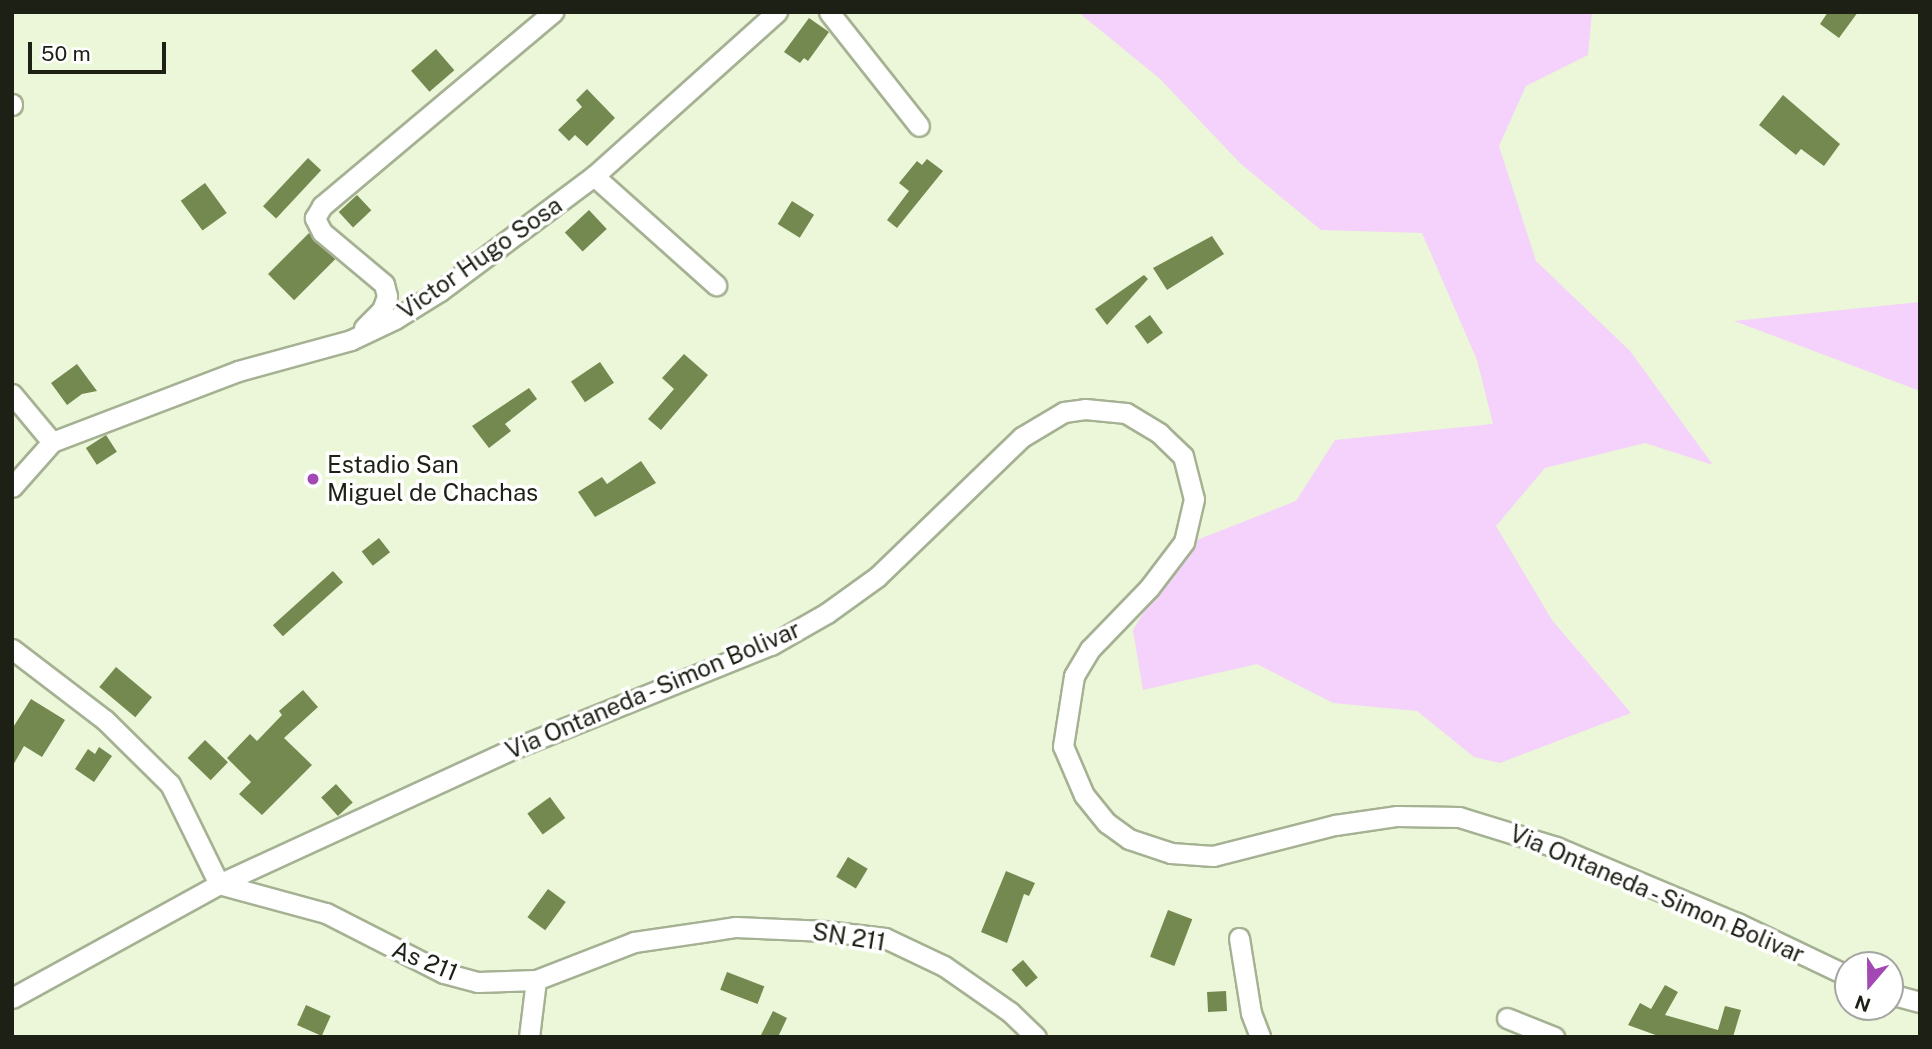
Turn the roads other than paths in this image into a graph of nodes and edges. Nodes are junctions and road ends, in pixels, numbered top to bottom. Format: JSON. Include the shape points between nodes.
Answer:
{"nodes":[{"id":1,"x":553,"y":12,"type":"edge"},
{"id":2,"x":777,"y":12,"type":"edge"},
{"id":3,"x":829,"y":12,"type":"edge"},
{"id":4,"x":919,"y":126,"type":"dead end"},
{"id":5,"x":594,"y":176,"type":"junction"},
{"id":6,"x":716,"y":285,"type":"dead end"},
{"id":7,"x":351,"y":340,"type":"junction"},
{"id":8,"x":12,"y":394,"type":"edge"},
{"id":9,"x":52,"y":442,"type":"junction"},
{"id":10,"x":12,"y":487,"type":"edge"},
{"id":11,"x":14,"y":655,"type":"edge"},
{"id":12,"x":219,"y":884,"type":"junction"},
{"id":13,"x":1239,"y":938,"type":"dead end"},
{"id":14,"x":634,"y":942,"type":"joint"},
{"id":15,"x":1834,"y":969,"type":"edge"},
{"id":16,"x":536,"y":980,"type":"junction"},
{"id":17,"x":12,"y":998,"type":"edge"},
{"id":18,"x":1507,"y":1018,"type":"dead end"},
{"id":19,"x":528,"y":1037,"type":"edge"},
{"id":20,"x":1037,"y":1037,"type":"edge"},
{"id":21,"x":1260,"y":1037,"type":"edge"},
{"id":22,"x":1554,"y":1037,"type":"edge"}],
"edges":[{"from":1,"to":7,"type":"street","via":[[322,206],[315,218],[322,232],[384,284],[387,296],[382,310]]},
{"from":2,"to":5,"type":"street","name":"Victor Hugo Sosa"},
{"from":3,"to":4,"type":"street"},
{"from":5,"to":6,"type":"street"},
{"from":5,"to":7,"type":"street","name":"Victor Hugo Sosa","via":[[440,291]]},
{"from":7,"to":9,"type":"street","name":"Victor Hugo Sosa","via":[[238,371]]},
{"from":8,"to":9,"type":"street"},
{"from":9,"to":10,"type":"street"},
{"from":11,"to":12,"type":"street","via":[[105,720],[170,784]]},
{"from":12,"to":15,"type":"street","name":"Via Ontaneda - Simon Bolivar","via":[[513,749],[771,645],[877,578],[1041,422],[1064,412],[1107,410],[1141,420],[1183,456],[1194,499],[1184,542],[1149,588],[1090,649],[1074,676],[1063,746],[1084,795],[1129,839],[1171,853],[1213,856],[1335,825],[1397,817],[1459,817],[1556,847]]},
{"from":12,"to":16,"type":"street","name":"As 211","via":[[326,914],[444,973],[478,982]]},
{"from":12,"to":17,"type":"street","name":"Via Ontaneda - Simon Bolivar"},
{"from":13,"to":21,"type":"street","via":[[1251,1013]]},
{"from":14,"to":16,"type":"street","name":"As 211"},
{"from":14,"to":20,"type":"street","name":"SN 211","via":[[736,927],[886,938],[944,966]]},
{"from":16,"to":19,"type":"street"},
{"from":18,"to":22,"type":"street"}]}
